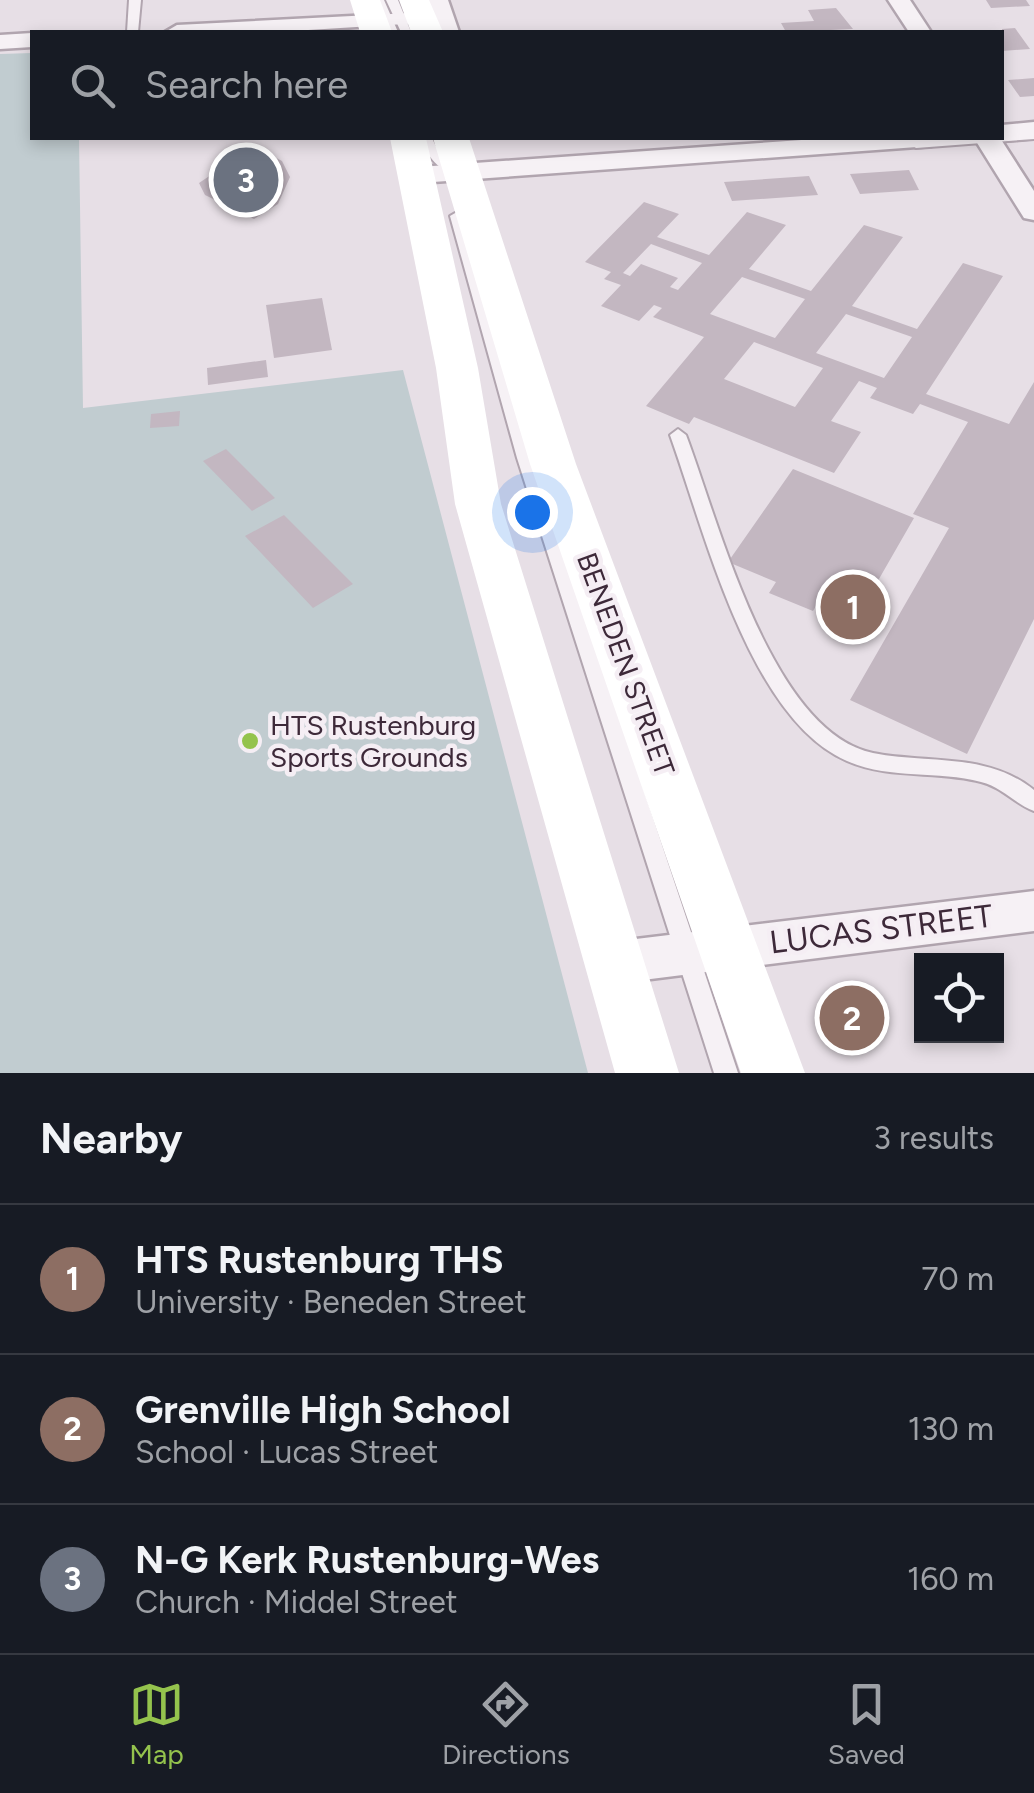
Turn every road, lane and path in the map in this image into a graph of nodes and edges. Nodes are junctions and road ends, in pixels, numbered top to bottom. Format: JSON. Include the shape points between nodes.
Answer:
{"nodes":[{"id":1,"x":135,"y":0,"type":"edge"},
{"id":2,"x":899,"y":0,"type":"edge"},
{"id":3,"x":401,"y":17,"type":"edge"},
{"id":4,"x":133,"y":30,"type":"edge"},
{"id":5,"x":207,"y":30,"type":"edge"},
{"id":6,"x":919,"y":30,"type":"edge"},
{"id":7,"x":30,"y":40,"type":"edge"},
{"id":8,"x":0,"y":42,"type":"edge"},
{"id":9,"x":1004,"y":133,"type":"edge"},
{"id":10,"x":1034,"y":133,"type":"edge"},
{"id":11,"x":1004,"y":136,"type":"edge"},
{"id":12,"x":873,"y":140,"type":"edge"},
{"id":13,"x":961,"y":140,"type":"edge"},
{"id":14,"x":988,"y":140,"type":"edge"},
{"id":15,"x":436,"y":155,"type":"edge"},
{"id":16,"x":1034,"y":212,"type":"edge"},
{"id":17,"x":678,"y":435,"type":"dead end"},
{"id":18,"x":1034,"y":802,"type":"edge"},
{"id":19,"x":1034,"y":911,"type":"edge"},
{"id":20,"x":706,"y":950,"type":"junction"},
{"id":21,"x":611,"y":963,"type":"junction"},
{"id":22,"x":647,"y":1073,"type":"edge"},
{"id":23,"x":726,"y":1073,"type":"edge"},
{"id":24,"x":773,"y":1073,"type":"edge"}],
"edges":[{"from":1,"to":4,"type":"lane"},
{"from":2,"to":6,"type":"street"},
{"from":3,"to":5,"type":"street"},
{"from":7,"to":8,"type":"street"},
{"from":9,"to":10,"type":"street"},
{"from":10,"to":11,"type":"lane"},
{"from":12,"to":15,"type":"street"},
{"from":13,"to":15,"type":"lane","via":[[474,177]]},
{"from":14,"to":16,"type":"street"},
{"from":15,"to":20,"type":"main road","name":"BENEDEN STREET","via":[[553,464]]},
{"from":15,"to":21,"type":"main road","via":[[478,504]]},
{"from":17,"to":18,"type":"lane","via":[[764,659],[787,700],[818,734],[871,762],[984,772]]},
{"from":19,"to":20,"type":"street","name":"LUCAS STREET"},
{"from":20,"to":21,"type":"street","name":"LUCAS STREET"},
{"from":20,"to":23,"type":"lane"},
{"from":20,"to":24,"type":"main road","name":"BENEDEN STREET"},
{"from":21,"to":22,"type":"main road"}]}
